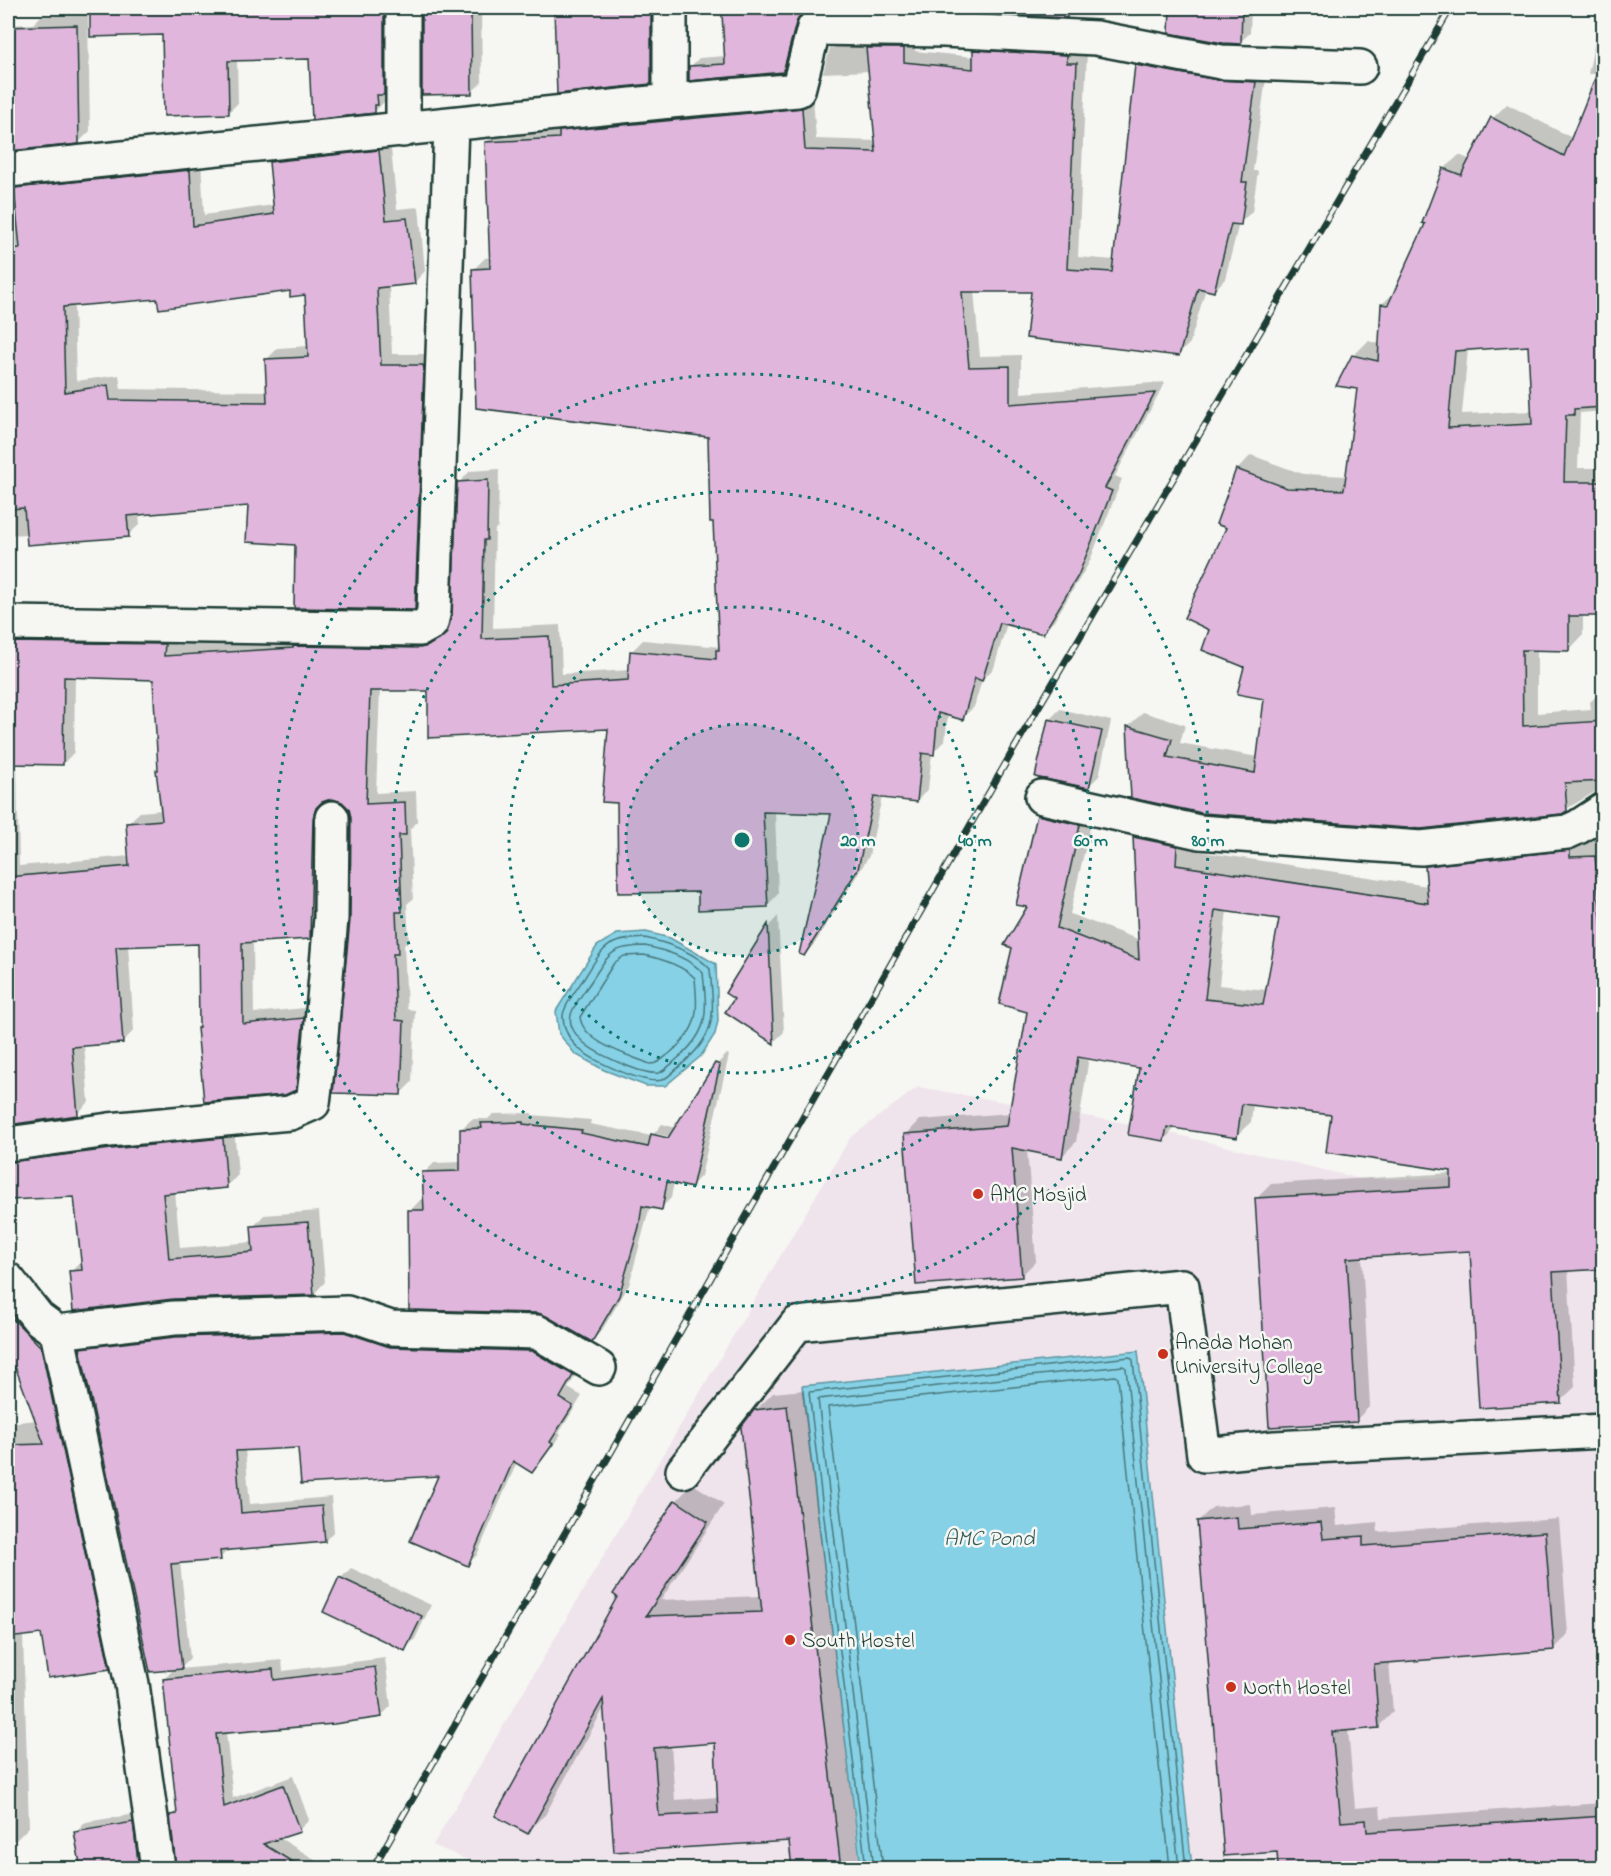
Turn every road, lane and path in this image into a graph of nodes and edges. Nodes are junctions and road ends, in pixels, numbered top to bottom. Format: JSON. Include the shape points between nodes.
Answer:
{"nodes":[{"id":1,"x":403,"y":8,"type":"edge"},
{"id":2,"x":670,"y":8,"type":"edge"},
{"id":3,"x":1360,"y":67,"type":"dead end"},
{"id":4,"x":670,"y":100,"type":"junction"},
{"id":5,"x":451,"y":125,"type":"junction"},
{"id":6,"x":403,"y":130,"type":"junction"},
{"id":7,"x":8,"y":170,"type":"edge"},
{"id":8,"x":8,"y":623,"type":"edge"},
{"id":9,"x":1042,"y":797,"type":"dead end"},
{"id":10,"x":1604,"y":810,"type":"edge"},
{"id":11,"x":332,"y":818,"type":"dead end"},
{"id":12,"x":8,"y":1144,"type":"edge"},
{"id":13,"x":8,"y":1280,"type":"edge"},
{"id":14,"x":34,"y":1322,"type":"edge"},
{"id":15,"x":599,"y":1368,"type":"dead end"},
{"id":16,"x":1604,"y":1431,"type":"edge"},
{"id":17,"x":683,"y":1471,"type":"dead end"},
{"id":18,"x":158,"y":1869,"type":"edge"}],
"edges":[{"from":1,"to":6,"type":"street"},
{"from":2,"to":4,"type":"street"},
{"from":3,"to":4,"type":"street","via":[[1221,62],[1096,39],[944,30],[814,28],[798,90]]},
{"from":4,"to":5,"type":"street"},
{"from":5,"to":6,"type":"street"},
{"from":5,"to":8,"type":"street","via":[[431,623],[420,629]]},
{"from":6,"to":7,"type":"street"},
{"from":9,"to":10,"type":"street","via":[[1200,832],[1421,848],[1567,832]]},
{"from":11,"to":12,"type":"street","via":[[331,918],[313,1102],[290,1113]]},
{"from":13,"to":14,"type":"street"},
{"from":14,"to":15,"type":"street","via":[[347,1313],[391,1328],[537,1332]]},
{"from":14,"to":18,"type":"street","via":[[132,1684]]},
{"from":16,"to":17,"type":"street","via":[[1204,1455],[1182,1286],[797,1324]]}]}
